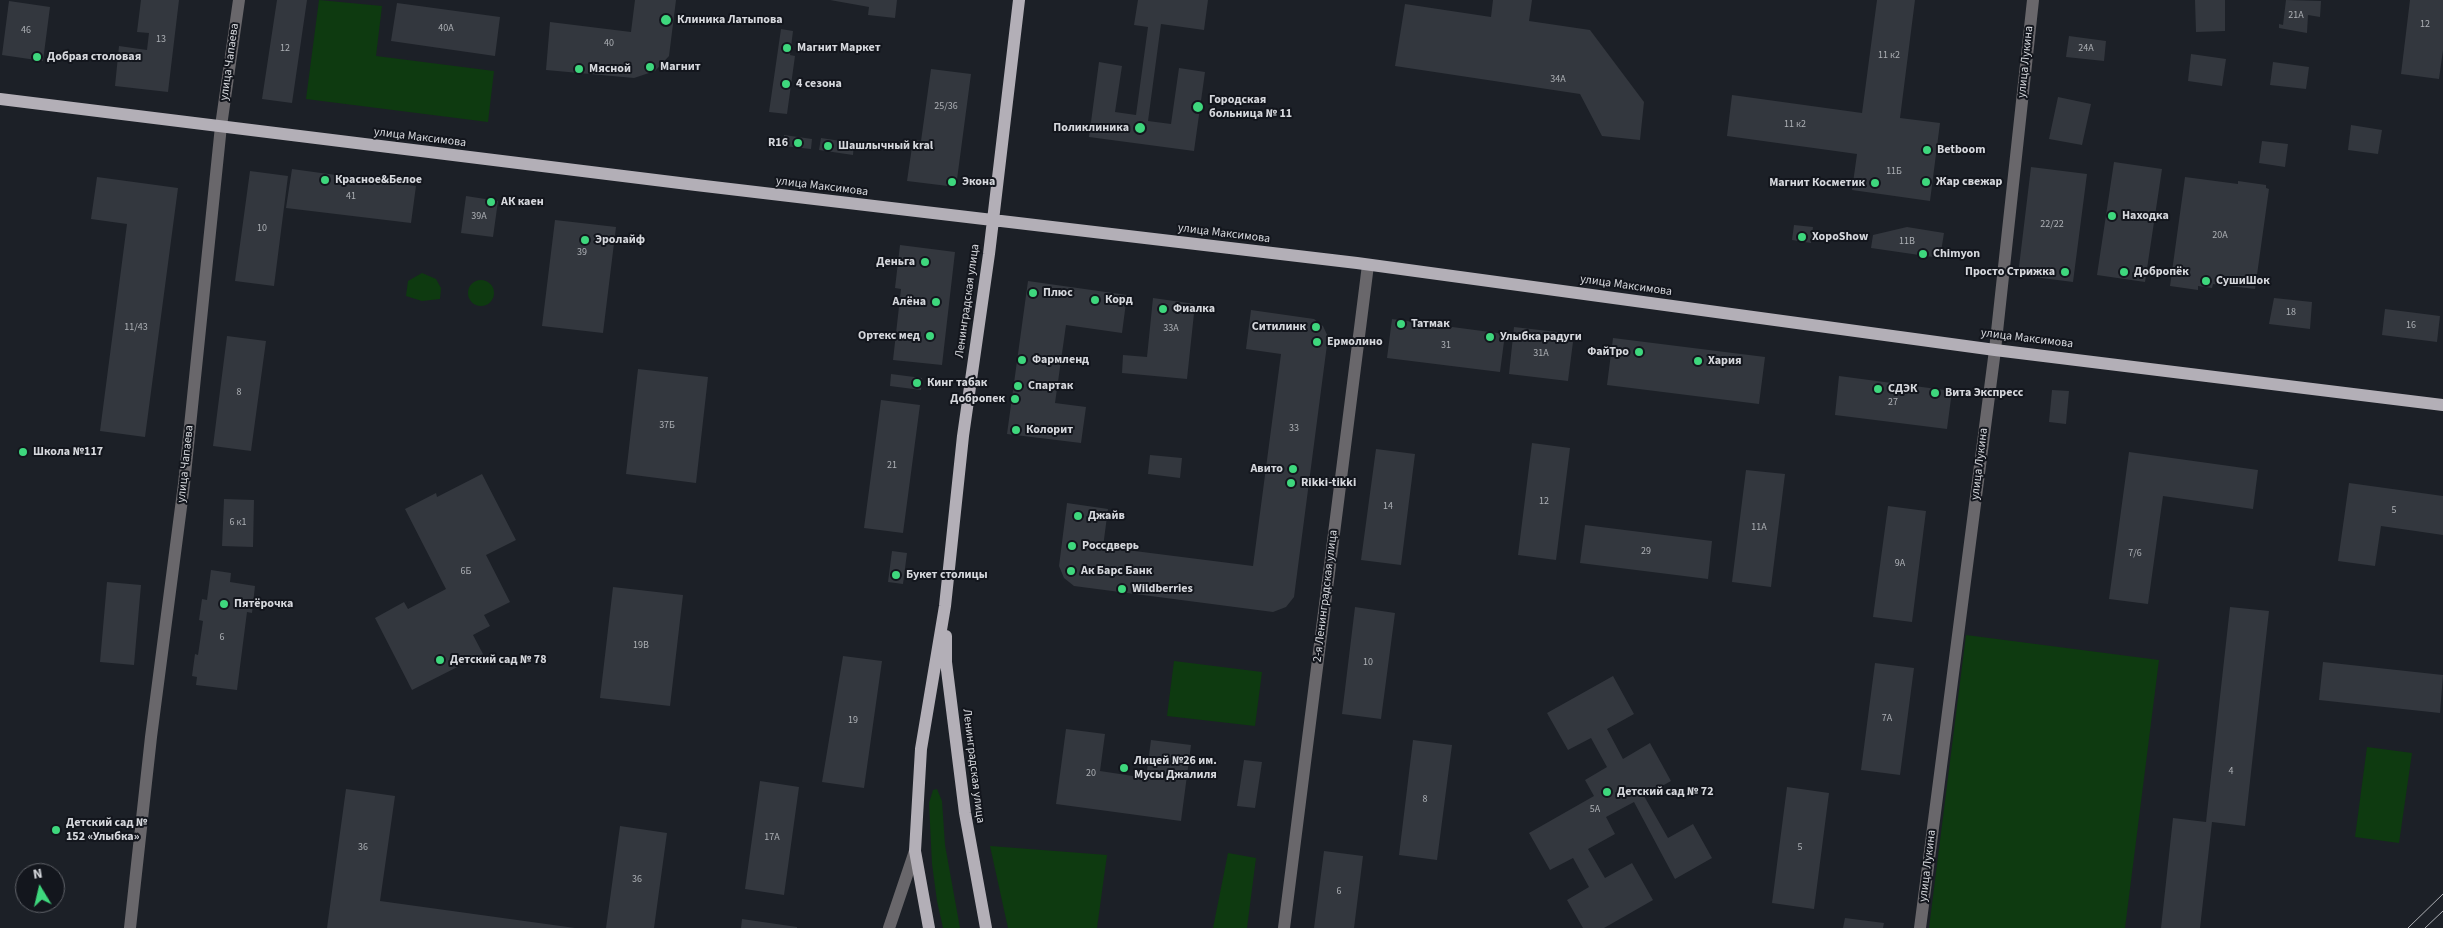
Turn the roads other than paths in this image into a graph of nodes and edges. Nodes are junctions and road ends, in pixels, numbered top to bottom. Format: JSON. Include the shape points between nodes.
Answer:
{"nodes":[{"id":1,"x":239,"y":0,"type":"edge"},
{"id":2,"x":1019,"y":0,"type":"edge"},
{"id":3,"x":2033,"y":0,"type":"edge"},
{"id":4,"x":0,"y":99,"type":"edge"},
{"id":5,"x":221,"y":126,"type":"junction"},
{"id":6,"x":992,"y":221,"type":"junction"},
{"id":7,"x":1368,"y":264,"type":"junction"},
{"id":8,"x":1995,"y":350,"type":"junction"},
{"id":9,"x":2443,"y":405,"type":"edge"},
{"id":10,"x":945,"y":606,"type":"junction"},
{"id":11,"x":915,"y":851,"type":"junction"},
{"id":12,"x":130,"y":928,"type":"edge"},
{"id":13,"x":890,"y":928,"type":"edge"},
{"id":14,"x":929,"y":928,"type":"edge"},
{"id":15,"x":986,"y":928,"type":"edge"},
{"id":16,"x":1284,"y":928,"type":"edge"},
{"id":17,"x":1920,"y":928,"type":"edge"}],
"edges":[{"from":1,"to":5,"type":"street","name":"улица Чапаева"},
{"from":2,"to":6,"type":"main road","name":"Ленинградская улица"},
{"from":3,"to":8,"type":"street","name":"улица Лукина"},
{"from":4,"to":5,"type":"main road","name":"улица Максимова"},
{"from":5,"to":6,"type":"main road","name":"улица Максимова"},
{"from":5,"to":12,"type":"street","name":"улица Чапаева","via":[[184,484]]},
{"from":6,"to":7,"type":"main road","name":"улица Максимова"},
{"from":6,"to":10,"type":"main road","name":"Ленинградская улица","via":[[968,396]]},
{"from":7,"to":8,"type":"main road","name":"улица Максимова"},
{"from":7,"to":16,"type":"street","name":"2-я Ленинградская улица"},
{"from":8,"to":9,"type":"main road","name":"улица Максимова"},
{"from":8,"to":17,"type":"street","name":"улица Лукина"},
{"from":10,"to":11,"type":"main road","name":"Ленинградская улица","via":[[921,749]]},
{"from":10,"to":15,"type":"main road","name":"Ленинградская улица","via":[[946,662],[960,776]]},
{"from":11,"to":13,"type":"street","name":"Ленинградская улица"},
{"from":11,"to":14,"type":"main road","name":"Ленинградская улица"}]}
